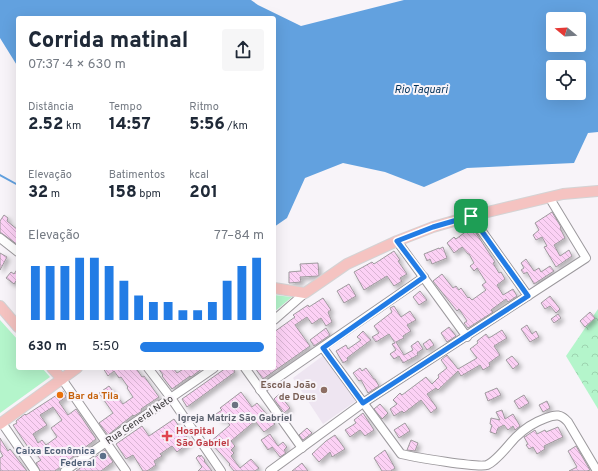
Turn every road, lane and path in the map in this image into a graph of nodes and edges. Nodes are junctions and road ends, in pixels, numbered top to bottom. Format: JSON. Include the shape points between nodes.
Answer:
{"nodes":[{"id":1,"x":598,"y":191,"type":"edge"},
{"id":2,"x":550,"y":197,"type":"junction"},
{"id":3,"x":471,"y":216,"type":"junction"},
{"id":4,"x":0,"y":238,"type":"edge"},
{"id":5,"x":397,"y":241,"type":"junction"},
{"id":6,"x":16,"y":250,"type":"edge"},
{"id":7,"x":424,"y":277,"type":"junction"},
{"id":8,"x":276,"y":288,"type":"edge"},
{"id":9,"x":306,"y":293,"type":"junction"},
{"id":10,"x":528,"y":296,"type":"junction"},
{"id":11,"x":0,"y":306,"type":"edge"},
{"id":12,"x":276,"y":318,"type":"edge"},
{"id":13,"x":16,"y":325,"type":"edge"},
{"id":14,"x":467,"y":336,"type":"junction"},
{"id":15,"x":323,"y":348,"type":"junction"},
{"id":16,"x":54,"y":370,"type":"edge"},
{"id":17,"x":74,"y":370,"type":"edge"},
{"id":18,"x":150,"y":370,"type":"edge"},
{"id":19,"x":211,"y":370,"type":"edge"},
{"id":20,"x":246,"y":370,"type":"edge"},
{"id":21,"x":62,"y":379,"type":"junction"},
{"id":22,"x":260,"y":390,"type":"junction"},
{"id":23,"x":171,"y":398,"type":"junction"},
{"id":24,"x":363,"y":403,"type":"junction"},
{"id":25,"x":1,"y":423,"type":"edge"},
{"id":26,"x":106,"y":441,"type":"junction"},
{"id":27,"x":302,"y":448,"type":"junction"},
{"id":28,"x":34,"y":471,"type":"edge"},
{"id":29,"x":65,"y":471,"type":"edge"},
{"id":30,"x":126,"y":471,"type":"edge"},
{"id":31,"x":221,"y":471,"type":"edge"},
{"id":32,"x":270,"y":471,"type":"edge"},
{"id":33,"x":597,"y":471,"type":"edge"}],
"edges":[{"from":1,"to":2,"type":"main road"},
{"from":2,"to":3,"type":"main road"},
{"from":2,"to":10,"type":"street","via":[[586,258]]},
{"from":3,"to":5,"type":"main road"},
{"from":3,"to":10,"type":"street"},
{"from":4,"to":6,"type":"street"},
{"from":5,"to":7,"type":"street"},
{"from":5,"to":9,"type":"main road","via":[[347,264]]},
{"from":7,"to":14,"type":"street"},
{"from":7,"to":15,"type":"street"},
{"from":8,"to":9,"type":"main road"},
{"from":9,"to":12,"type":"street"},
{"from":10,"to":14,"type":"street"},
{"from":11,"to":13,"type":"main road"},
{"from":14,"to":24,"type":"street"},
{"from":15,"to":22,"type":"street"},
{"from":15,"to":24,"type":"street"},
{"from":16,"to":21,"type":"main road"},
{"from":17,"to":21,"type":"main road"},
{"from":18,"to":23,"type":"street"},
{"from":19,"to":23,"type":"street","name":"Rua General Neto"},
{"from":20,"to":22,"type":"street"},
{"from":21,"to":25,"type":"main road"},
{"from":21,"to":26,"type":"street"},
{"from":22,"to":27,"type":"street"},
{"from":23,"to":26,"type":"street","name":"Rua General Neto"},
{"from":23,"to":31,"type":"street"},
{"from":24,"to":27,"type":"street"},
{"from":24,"to":33,"type":"street","via":[[401,454],[486,466],[527,428],[541,419],[555,414],[560,415],[568,422]]},
{"from":25,"to":28,"type":"street"},
{"from":26,"to":29,"type":"street","name":"Rua General Neto"},
{"from":26,"to":30,"type":"street"},
{"from":27,"to":32,"type":"street"}]}
